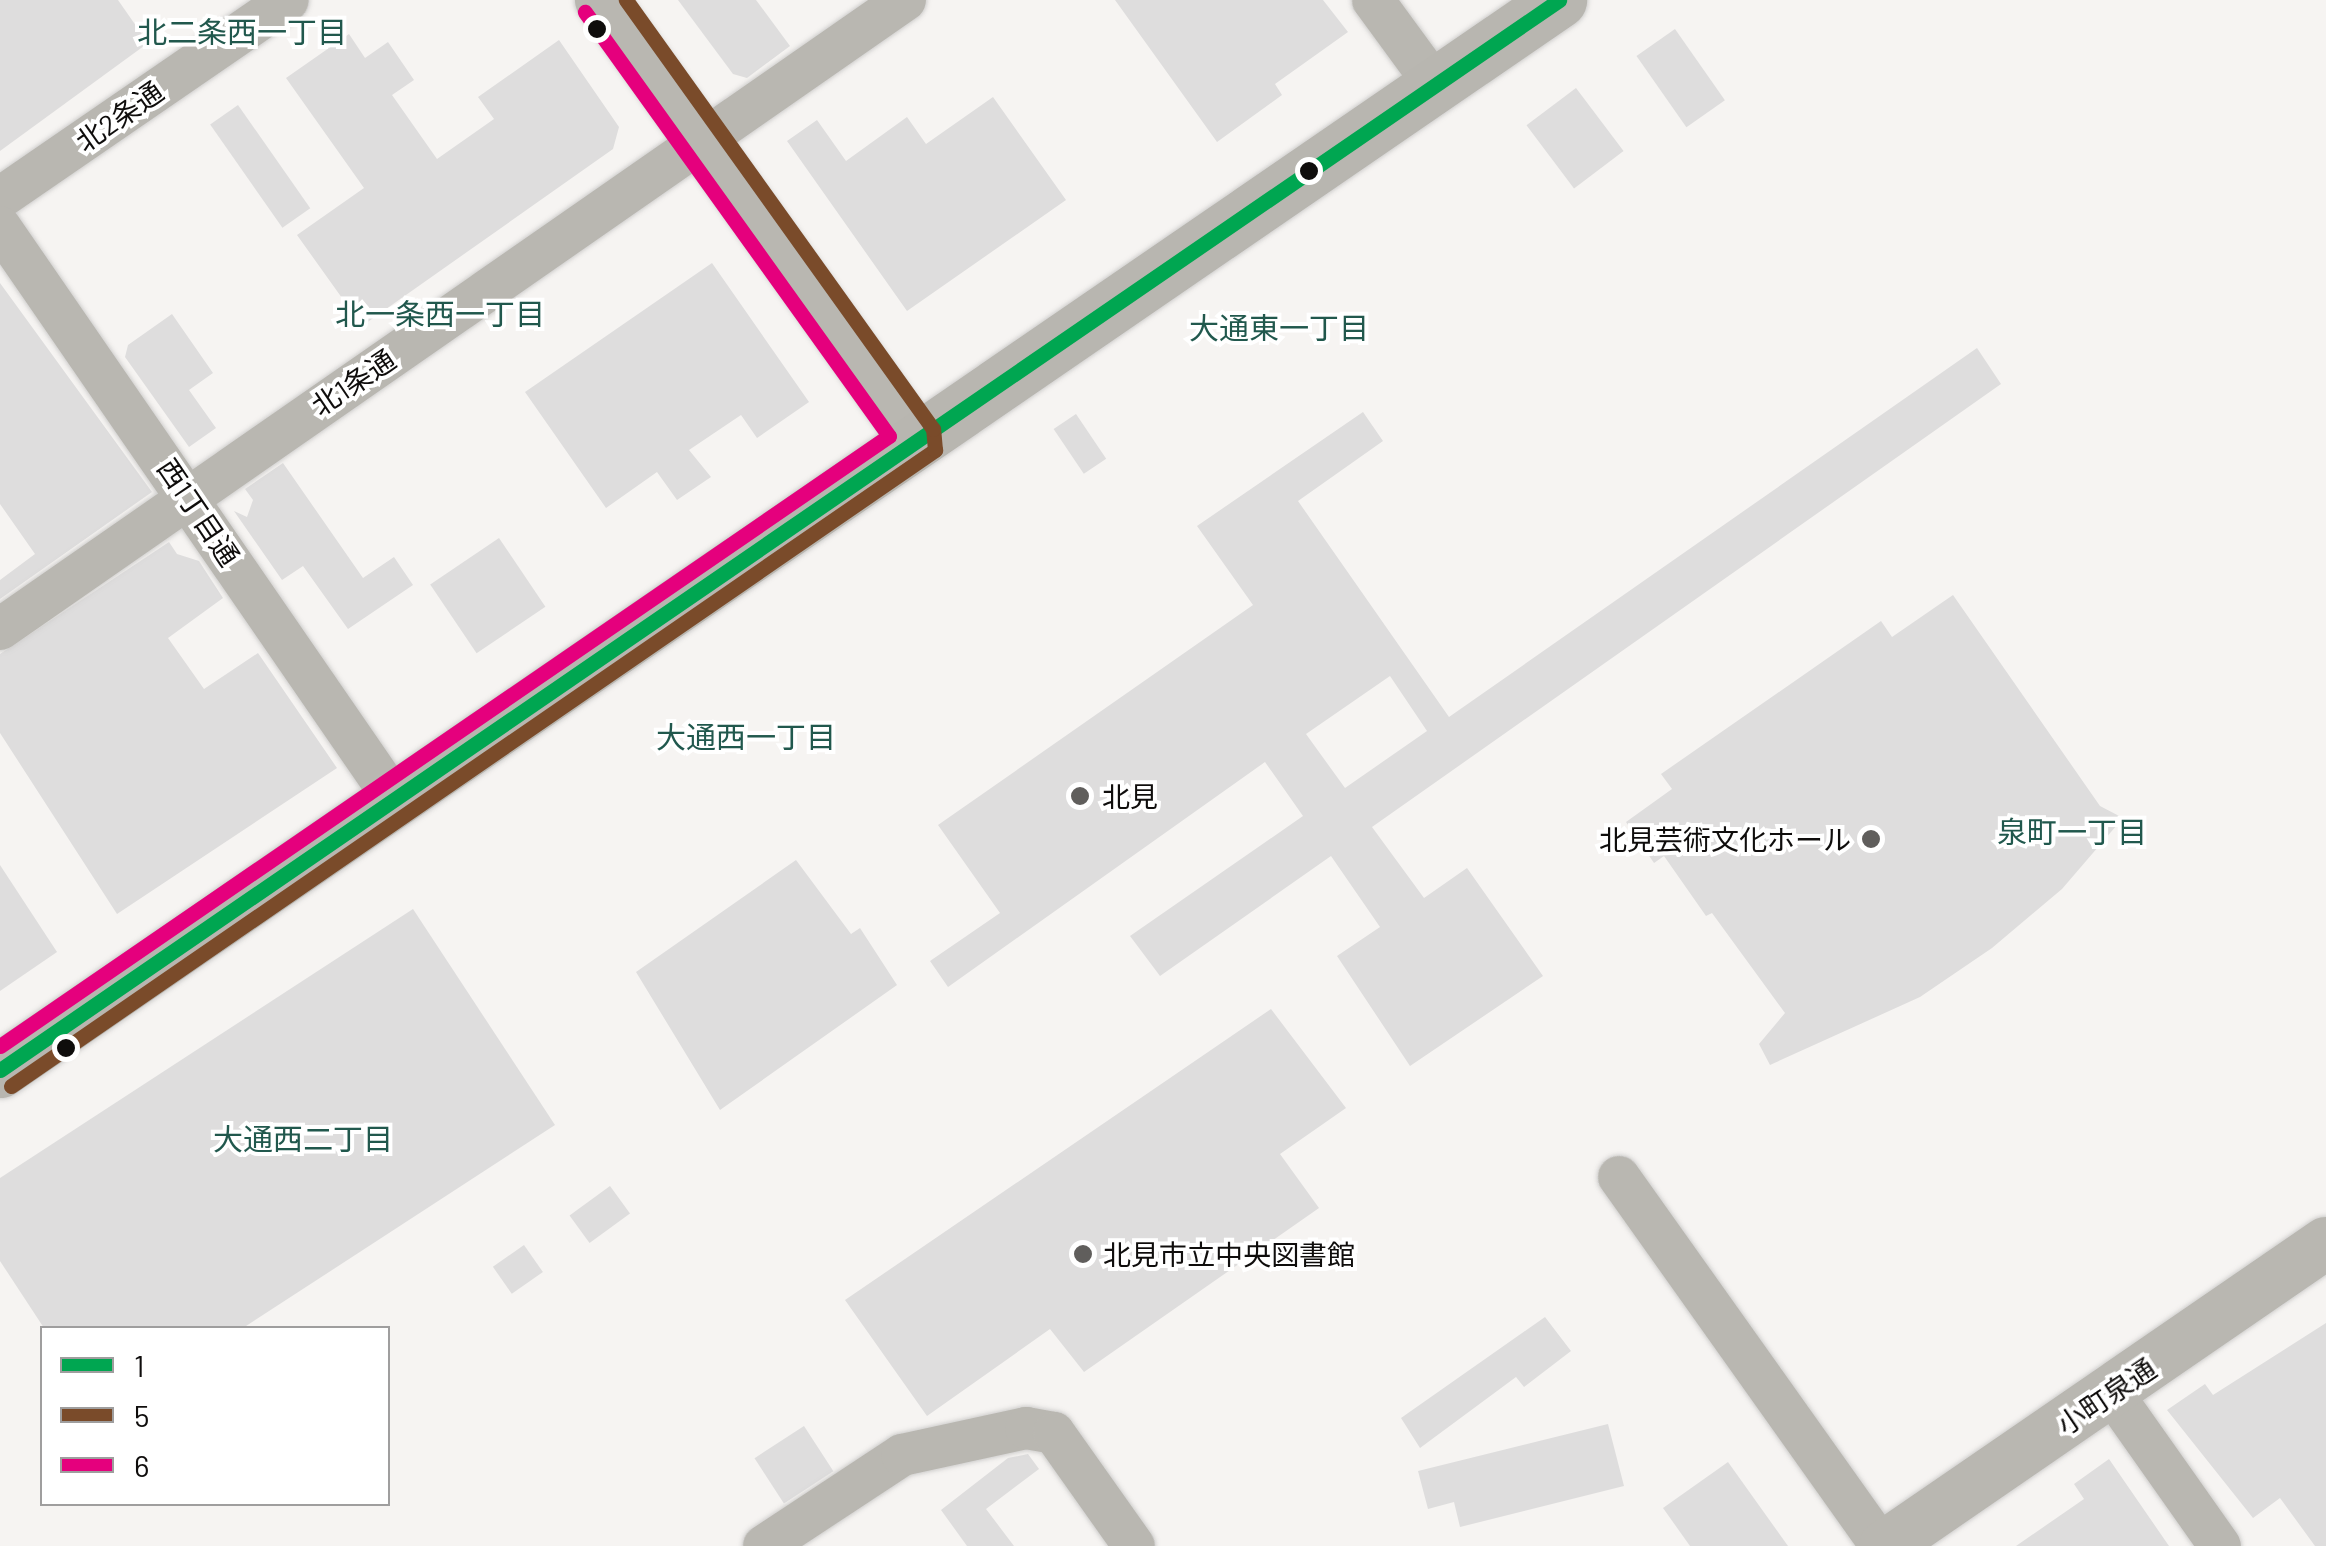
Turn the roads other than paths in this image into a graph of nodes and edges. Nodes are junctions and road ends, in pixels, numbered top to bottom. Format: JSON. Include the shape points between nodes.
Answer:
{"nodes":[{"id":1,"x":288,"y":0,"type":"edge"},
{"id":2,"x":601,"y":0,"type":"edge"},
{"id":3,"x":905,"y":0,"type":"edge"},
{"id":4,"x":1373,"y":0,"type":"edge"},
{"id":5,"x":1559,"y":0,"type":"edge"},
{"id":6,"x":1436,"y":86,"type":"junction"},
{"id":7,"x":702,"y":145,"type":"junction"},
{"id":8,"x":0,"y":198,"type":"edge"},
{"id":9,"x":0,"y":227,"type":"edge"},
{"id":10,"x":917,"y":441,"type":"junction"},
{"id":11,"x":188,"y":494,"type":"junction"},
{"id":12,"x":0,"y":629,"type":"edge"},
{"id":13,"x":394,"y":799,"type":"junction"},
{"id":14,"x":0,"y":1070,"type":"edge"},
{"id":15,"x":1620,"y":1178,"type":"dead end"},
{"id":16,"x":2326,"y":1243,"type":"edge"},
{"id":17,"x":2112,"y":1394,"type":"junction"},
{"id":18,"x":764,"y":1546,"type":"edge"},
{"id":19,"x":1134,"y":1546,"type":"edge"},
{"id":20,"x":1883,"y":1546,"type":"edge"},
{"id":21,"x":2220,"y":1546,"type":"edge"}],
"edges":[{"from":1,"to":8,"type":"street","name":"北2条通"},
{"from":2,"to":7,"type":"street"},
{"from":3,"to":7,"type":"street","name":"北1条通"},
{"from":4,"to":6,"type":"street"},
{"from":5,"to":6,"type":"highway"},
{"from":6,"to":10,"type":"highway"},
{"from":7,"to":10,"type":"street"},
{"from":7,"to":11,"type":"street","name":"北1条通"},
{"from":9,"to":11,"type":"street","name":"西1丁目通"},
{"from":10,"to":13,"type":"highway"},
{"from":11,"to":12,"type":"street","name":"北1条通"},
{"from":11,"to":13,"type":"street","name":"西1丁目通"},
{"from":13,"to":14,"type":"highway"},
{"from":15,"to":20,"type":"street"},
{"from":16,"to":17,"type":"street","name":"小町泉通"},
{"from":17,"to":20,"type":"street","name":"小町泉通"},
{"from":17,"to":21,"type":"street"},
{"from":18,"to":19,"type":"street","via":[[902,1454],[1026,1428],[1054,1433]]}]}
